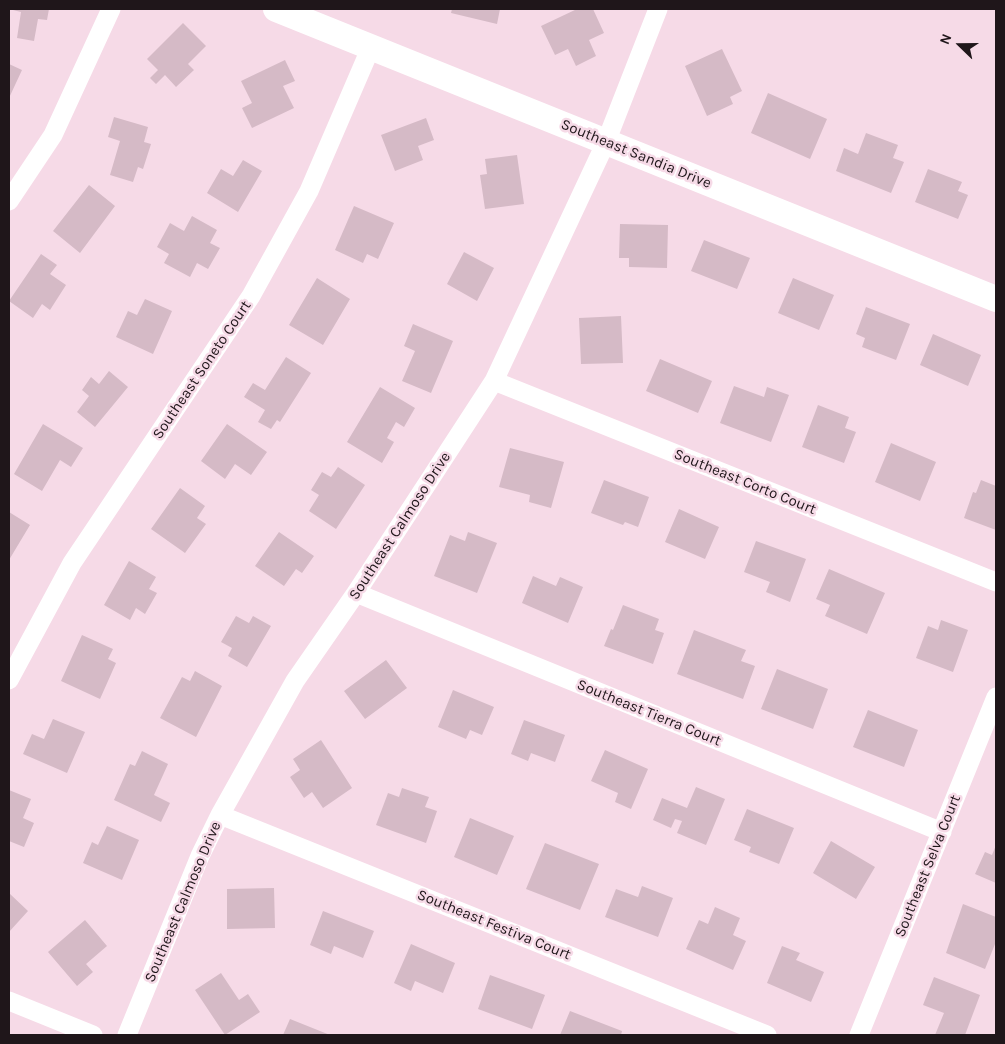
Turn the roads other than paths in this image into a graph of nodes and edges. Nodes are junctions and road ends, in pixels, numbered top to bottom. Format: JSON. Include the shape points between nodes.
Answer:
{"nodes":[{"id":1,"x":112,"y":9,"type":"edge"},
{"id":2,"x":276,"y":9,"type":"edge"},
{"id":3,"x":658,"y":9,"type":"edge"},
{"id":4,"x":371,"y":47,"type":"junction"},
{"id":5,"x":606,"y":142,"type":"junction"},
{"id":6,"x":9,"y":201,"type":"edge"},
{"id":7,"x":996,"y":299,"type":"edge"},
{"id":8,"x":494,"y":381,"type":"junction"},
{"id":9,"x":996,"y":582,"type":"edge"},
{"id":10,"x":356,"y":594,"type":"junction"},
{"id":11,"x":9,"y":680,"type":"edge"},
{"id":12,"x":996,"y":697,"type":"edge"},
{"id":13,"x":220,"y":815,"type":"junction"},
{"id":14,"x":942,"y":832,"type":"junction"},
{"id":15,"x":9,"y":1001,"type":"edge"},
{"id":16,"x":93,"y":1035,"type":"edge"},
{"id":17,"x":127,"y":1035,"type":"edge"},
{"id":18,"x":767,"y":1035,"type":"edge"},
{"id":19,"x":859,"y":1035,"type":"edge"}],
"edges":[{"from":1,"to":6,"type":"street","via":[[53,135]]},
{"from":2,"to":4,"type":"street","name":"Southeast Sandia Drive"},
{"from":3,"to":5,"type":"street","name":"Southeast Calmoso Drive"},
{"from":4,"to":5,"type":"street","name":"Southeast Sandia Drive"},
{"from":4,"to":11,"type":"street","name":"Southeast Soneto Court","via":[[309,191],[251,296],[72,563]]},
{"from":5,"to":7,"type":"street","name":"Southeast Sandia Drive"},
{"from":5,"to":8,"type":"street","name":"Southeast Calmoso Drive"},
{"from":8,"to":9,"type":"street","name":"Southeast Corto Court"},
{"from":8,"to":10,"type":"street","name":"Southeast Calmoso Drive"},
{"from":10,"to":13,"type":"street","name":"Southeast Calmoso Drive","via":[[295,681]]},
{"from":10,"to":14,"type":"street","name":"Southeast Tierra Court"},
{"from":12,"to":14,"type":"street","name":"Southeast Selva Court"},
{"from":13,"to":17,"type":"street","name":"Southeast Calmoso Drive"},
{"from":13,"to":18,"type":"street","name":"Southeast Festiva Court"},
{"from":14,"to":19,"type":"street","name":"Southeast Selva Court"},
{"from":15,"to":16,"type":"street"}]}
